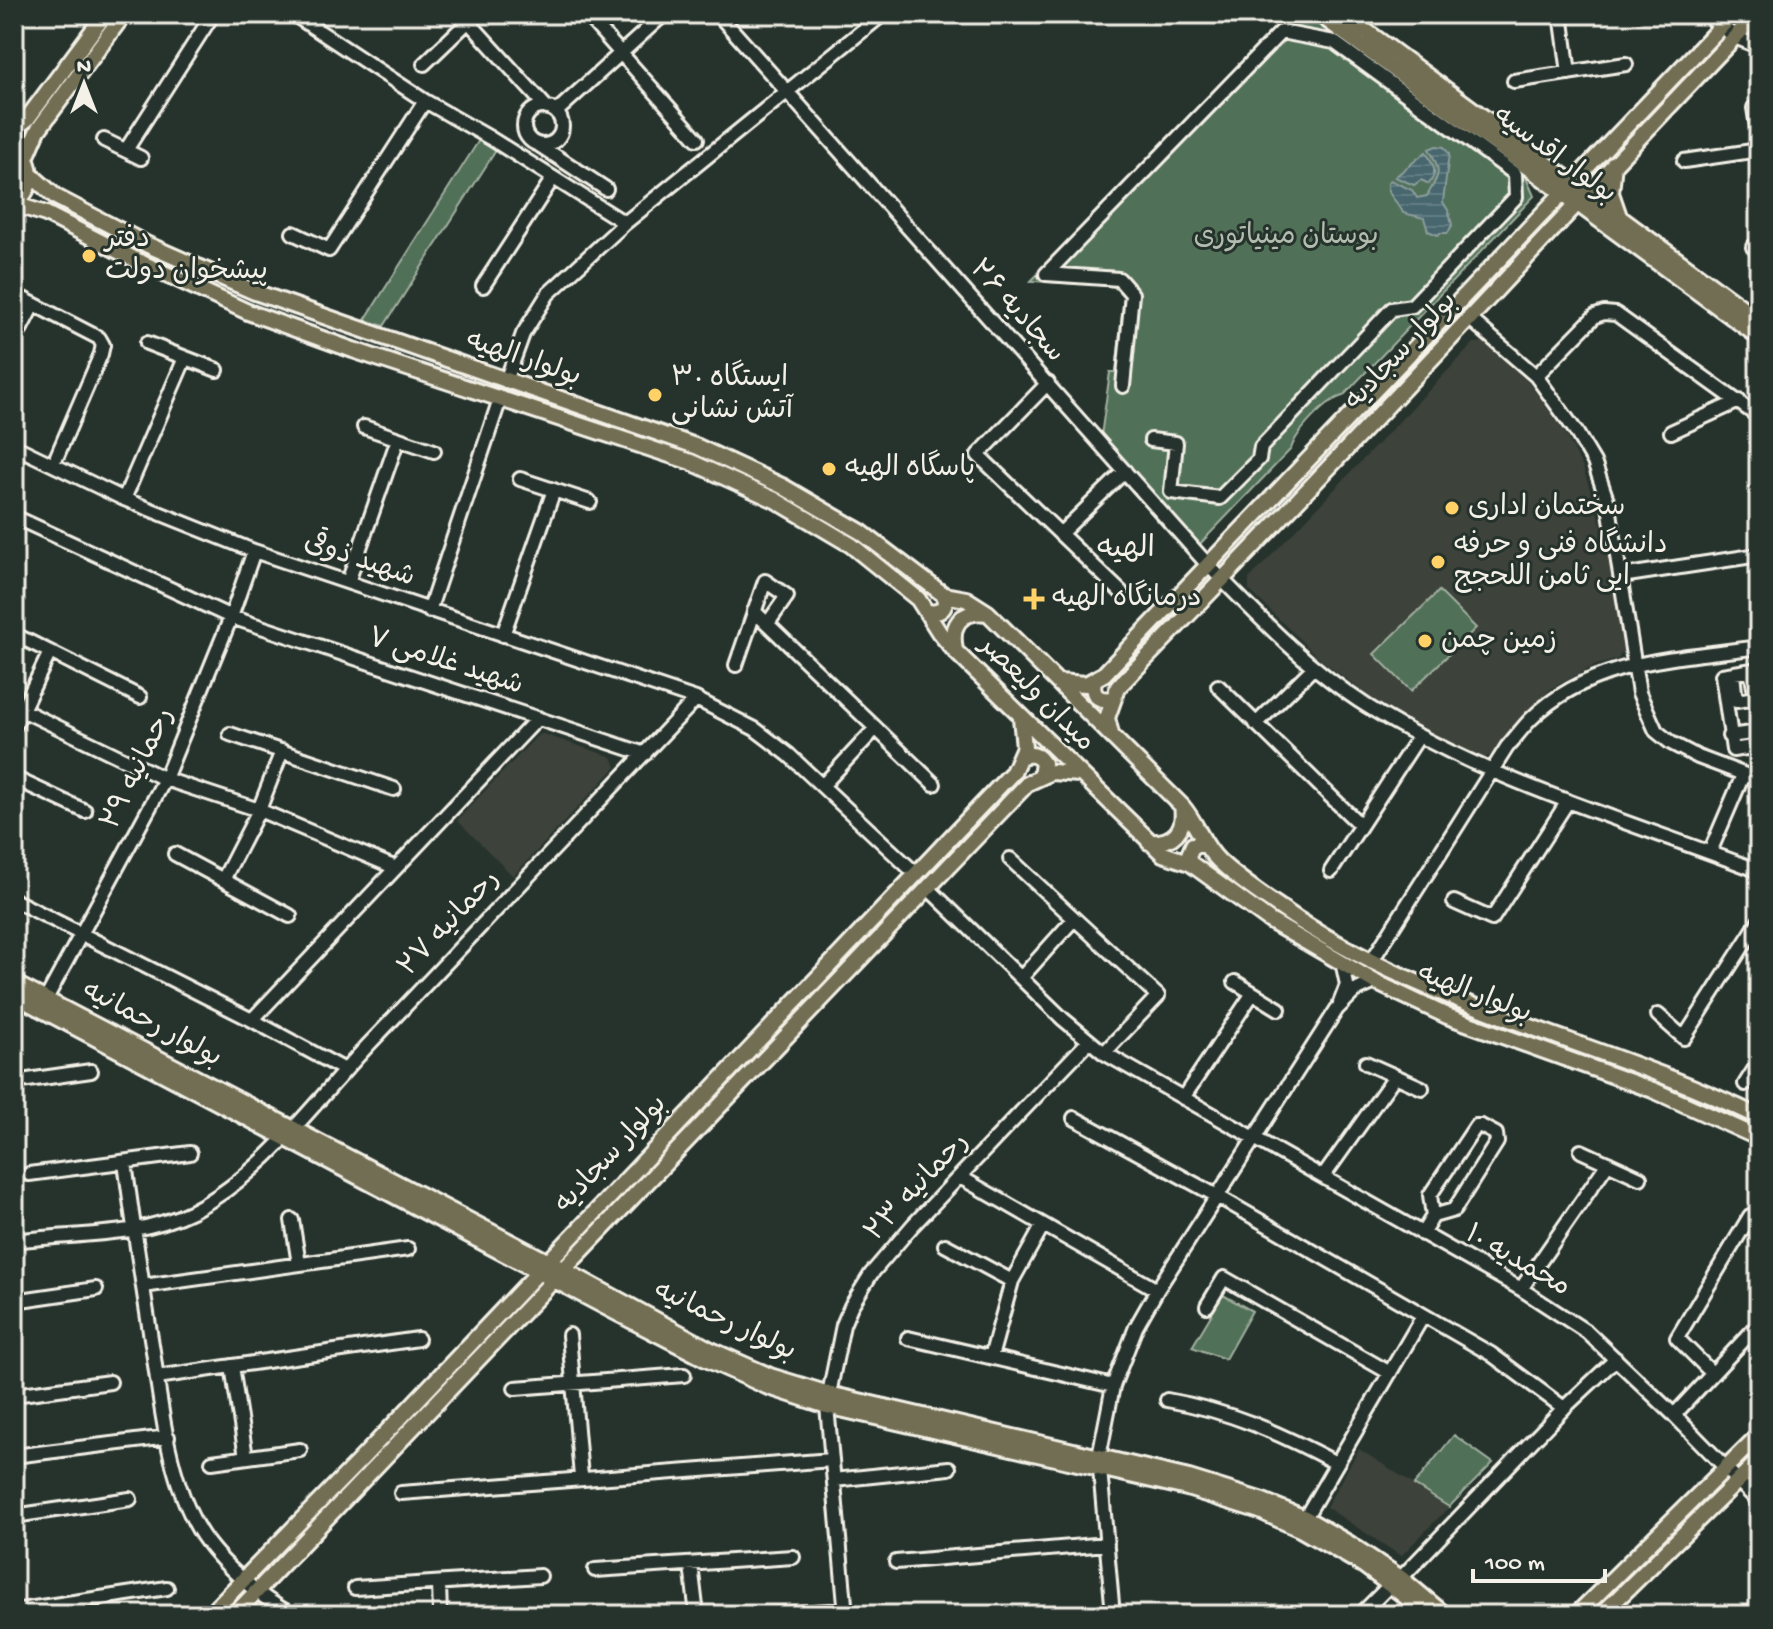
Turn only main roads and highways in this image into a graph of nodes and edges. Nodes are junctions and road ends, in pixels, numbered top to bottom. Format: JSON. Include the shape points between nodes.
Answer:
{"nodes":[{"id":1,"x":105,"y":14,"type":"edge"},
{"id":2,"x":124,"y":14,"type":"edge"},
{"id":3,"x":1319,"y":14,"type":"edge"},
{"id":4,"x":1343,"y":14,"type":"edge"},
{"id":5,"x":1733,"y":14,"type":"edge"},
{"id":6,"x":1757,"y":14,"type":"edge"},
{"id":7,"x":14,"y":129,"type":"edge"},
{"id":8,"x":14,"y":146,"type":"edge"},
{"id":9,"x":26,"y":158,"type":"junction"},
{"id":10,"x":1614,"y":163,"type":"junction"},
{"id":11,"x":31,"y":175,"type":"junction"},
{"id":12,"x":1536,"y":175,"type":"junction"},
{"id":13,"x":1567,"y":190,"type":"junction"},
{"id":14,"x":1580,"y":199,"type":"junction"},
{"id":15,"x":14,"y":204,"type":"edge"},
{"id":16,"x":1539,"y":219,"type":"junction"},
{"id":17,"x":1621,"y":219,"type":"junction"},
{"id":18,"x":1759,"y":320,"type":"edge"},
{"id":19,"x":1759,"y":337,"type":"edge"},
{"id":20,"x":506,"y":381,"type":"junction"},
{"id":21,"x":500,"y":399,"type":"junction"},
{"id":22,"x":944,"y":595,"type":"junction"},
{"id":23,"x":928,"y":612,"type":"junction"},
{"id":24,"x":988,"y":613,"type":"junction"},
{"id":25,"x":955,"y":651,"type":"junction"},
{"id":26,"x":1094,"y":681,"type":"junction"},
{"id":27,"x":1059,"y":682,"type":"junction"},
{"id":28,"x":1111,"y":699,"type":"junction"},
{"id":29,"x":1021,"y":718,"type":"junction"},
{"id":30,"x":1111,"y":735,"type":"junction"},
{"id":31,"x":1022,"y":756,"type":"junction"},
{"id":32,"x":1079,"y":774,"type":"junction"},
{"id":33,"x":1041,"y":776,"type":"junction"},
{"id":34,"x":1182,"y":806,"type":"junction"},
{"id":35,"x":1149,"y":842,"type":"junction"},
{"id":36,"x":1205,"y":845,"type":"junction"},
{"id":37,"x":1190,"y":863,"type":"junction"},
{"id":38,"x":14,"y":983,"type":"edge"},
{"id":39,"x":14,"y":995,"type":"edge"},
{"id":40,"x":43,"y":1004,"type":"junction"},
{"id":41,"x":1759,"y":1117,"type":"edge"},
{"id":42,"x":1759,"y":1138,"type":"edge"},
{"id":43,"x":542,"y":1266,"type":"junction"},
{"id":44,"x":559,"y":1275,"type":"junction"},
{"id":45,"x":1759,"y":1435,"type":"edge"},
{"id":46,"x":1759,"y":1460,"type":"edge"},
{"id":47,"x":1100,"y":1463,"type":"junction"},
{"id":48,"x":1396,"y":1581,"type":"junction"},
{"id":49,"x":209,"y":1615,"type":"edge"},
{"id":50,"x":234,"y":1615,"type":"edge"},
{"id":51,"x":1430,"y":1615,"type":"edge"},
{"id":52,"x":1445,"y":1615,"type":"edge"},
{"id":53,"x":1576,"y":1615,"type":"edge"},
{"id":54,"x":1601,"y":1615,"type":"edge"}],
"edges":[{"from":1,"to":7,"type":"main road"},
{"from":2,"to":9,"type":"main road","via":[[38,130]]},
{"from":3,"to":12,"type":"main road","name":"بولوار اقدسیه"},
{"from":4,"to":13,"type":"main road","name":"بولوار اقدسیه"},
{"from":5,"to":13,"type":"main road","name":"بولوار سجادیه"},
{"from":6,"to":10,"type":"main road","name":"بولوار سجادیه"},
{"from":8,"to":9,"type":"main road"},
{"from":9,"to":11,"type":"main road"},
{"from":10,"to":14,"type":"main road","name":"بولوار سجادیه"},
{"from":10,"to":17,"type":"main road","via":[[1611,193]]},
{"from":11,"to":15,"type":"main road","via":[[26,192]]},
{"from":11,"to":20,"type":"main road","name":"بولوار الهیه","via":[[56,197],[255,292]]},
{"from":12,"to":13,"type":"main road","name":"بولوار اقدسیه"},
{"from":12,"to":16,"type":"main road","via":[[1543,194]]},
{"from":13,"to":14,"type":"main road","name":"بولوار اقدسیه"},
{"from":13,"to":16,"type":"main road","name":"بولوار سجادیه"},
{"from":14,"to":17,"type":"main road","name":"بولوار اقدسیه"},
{"from":14,"to":19,"type":"main road","name":"بولوار اقدسیه"},
{"from":14,"to":28,"type":"main road","name":"بولوار سجادیه"},
{"from":15,"to":21,"type":"main road","name":"بولوار الهیه","via":[[46,214],[248,312]]},
{"from":16,"to":26,"type":"main road","name":"بولوار سجادیه"},
{"from":17,"to":18,"type":"main road","name":"بولوار اقدسیه"},
{"from":20,"to":21,"type":"main road"},
{"from":20,"to":22,"type":"main road","name":"بولوار الهیه","via":[[698,447],[782,486],[861,532]]},
{"from":21,"to":23,"type":"main road","name":"بولوار الهیه","via":[[691,462],[775,500],[851,545]]},
{"from":22,"to":23,"type":"main road","via":[[942,610]]},
{"from":22,"to":24,"type":"main road","name":"بولوار الهیه","via":[[966,599]]},
{"from":23,"to":25,"type":"main road","name":"بولوار الهیه"},
{"from":24,"to":25,"type":"main road","name":"میدان ولیعصر","via":[[961,619],[953,636]]},
{"from":24,"to":27,"type":"main road","name":"میدان ولیعصر"},
{"from":25,"to":29,"type":"main road","name":"میدان ولیعصر"},
{"from":26,"to":27,"type":"main road"},
{"from":26,"to":28,"type":"main road","via":[[1096,697]]},
{"from":27,"to":30,"type":"main road","name":"میدان ولیعصر"},
{"from":28,"to":30,"type":"main road"},
{"from":29,"to":31,"type":"main road"},
{"from":29,"to":32,"type":"main road","name":"میدان ولیعصر"},
{"from":30,"to":34,"type":"main road","name":"میدان ولیعصر"},
{"from":31,"to":33,"type":"main road","via":[[1040,758]]},
{"from":31,"to":43,"type":"main road","name":"بولوار سجادیه","via":[[1013,772]]},
{"from":32,"to":33,"type":"main road"},
{"from":32,"to":35,"type":"main road","name":"میدان ولیعصر"},
{"from":33,"to":44,"type":"main road","name":"بولوار سجادیه","via":[[1028,783]]},
{"from":34,"to":35,"type":"main road","via":[[1184,818],[1172,839]]},
{"from":34,"to":36,"type":"main road","name":"میدان ولیعصر"},
{"from":35,"to":37,"type":"main road","name":"میدان ولیعصر","via":[[1163,854]]},
{"from":36,"to":37,"type":"main road","via":[[1193,845]]},
{"from":36,"to":41,"type":"main road","name":"بولوار الهیه","via":[[1271,902],[1371,962]]},
{"from":37,"to":42,"type":"main road","name":"بولوار الهیه","via":[[1270,921],[1375,982],[1447,1016],[1653,1090]]},
{"from":38,"to":40,"type":"main road","name":"بولوار رحمانیه"},
{"from":39,"to":40,"type":"main road","name":"بولوار رحمانیه"},
{"from":40,"to":43,"type":"main road","name":"بولوار رحمانیه"},
{"from":43,"to":44,"type":"main road","name":"بولوار رحمانیه"},
{"from":43,"to":49,"type":"main road","name":"بولوار سجادیه"},
{"from":44,"to":47,"type":"main road","name":"بولوار رحمانیه","via":[[706,1359],[766,1386]]},
{"from":44,"to":50,"type":"main road","name":"بولوار سجادیه"},
{"from":45,"to":53,"type":"main road"},
{"from":46,"to":54,"type":"main road"},
{"from":47,"to":48,"type":"main road","name":"بولوار رحمانیه","via":[[1260,1511]]},
{"from":47,"to":48,"type":"main road","name":"بولوار رحمانیه","via":[[1189,1478],[1263,1501],[1350,1544]]},
{"from":48,"to":51,"type":"main road","name":"بولوار رحمانیه"},
{"from":48,"to":52,"type":"main road","name":"بولوار رحمانیه"}]}
